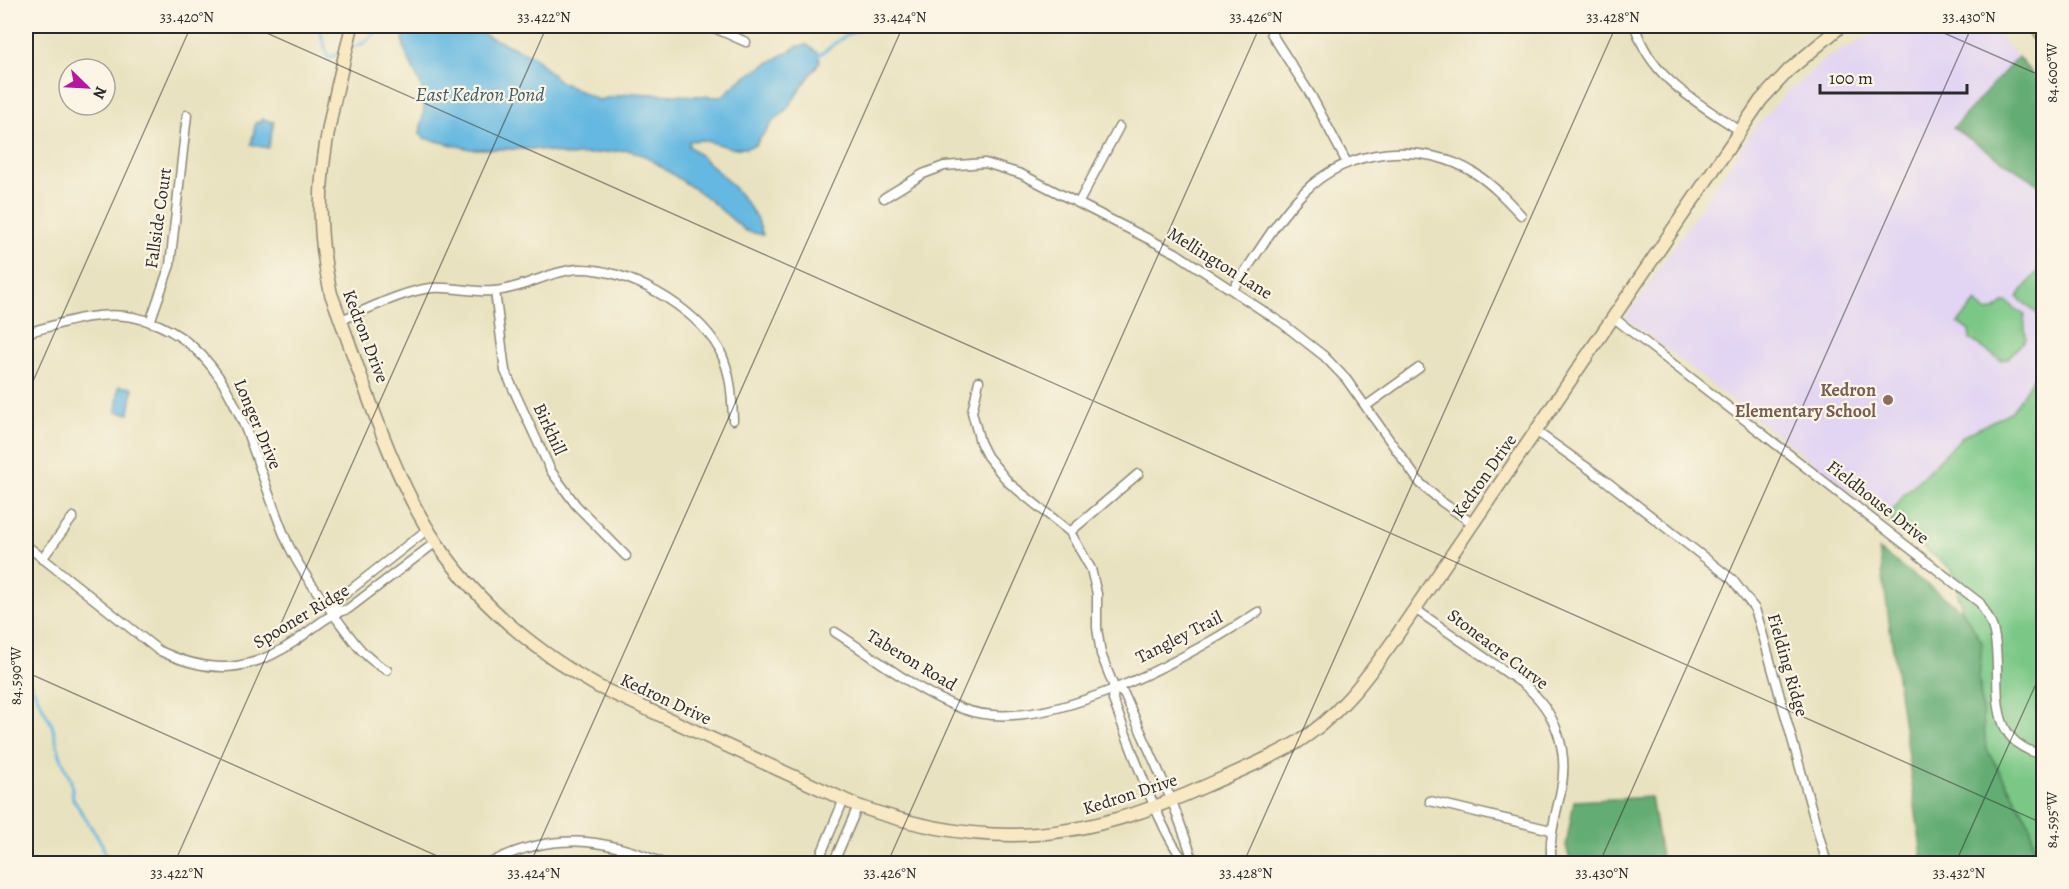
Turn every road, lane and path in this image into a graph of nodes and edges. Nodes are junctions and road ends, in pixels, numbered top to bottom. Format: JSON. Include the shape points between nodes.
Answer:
{"nodes":[{"id":1,"x":352,"y":26,"type":"edge"},
{"id":2,"x":710,"y":26,"type":"edge"},
{"id":3,"x":1635,"y":26,"type":"edge"},
{"id":4,"x":1841,"y":26,"type":"edge"},
{"id":5,"x":2037,"y":26,"type":"edge"},
{"id":6,"x":1271,"y":33,"type":"dead end"},
{"id":7,"x":2043,"y":37,"type":"edge"},
{"id":8,"x":746,"y":42,"type":"dead end"},
{"id":9,"x":187,"y":115,"type":"dead end"},
{"id":10,"x":1119,"y":127,"type":"dead end"},
{"id":11,"x":1740,"y":131,"type":"junction"},
{"id":12,"x":1347,"y":163,"type":"junction"},
{"id":13,"x":884,"y":198,"type":"dead end"},
{"id":14,"x":1079,"y":202,"type":"junction"},
{"id":15,"x":1521,"y":215,"type":"dead end"},
{"id":16,"x":1233,"y":290,"type":"junction"},
{"id":17,"x":495,"y":291,"type":"junction"},
{"id":18,"x":1614,"y":318,"type":"junction"},
{"id":19,"x":341,"y":320,"type":"junction"},
{"id":20,"x":150,"y":322,"type":"junction"},
{"id":21,"x":26,"y":333,"type":"edge"},
{"id":22,"x":1419,"y":368,"type":"dead end"},
{"id":23,"x":979,"y":381,"type":"dead end"},
{"id":24,"x":1366,"y":406,"type":"junction"},
{"id":25,"x":734,"y":420,"type":"dead end"},
{"id":26,"x":1537,"y":432,"type":"junction"},
{"id":27,"x":1138,"y":474,"type":"dead end"},
{"id":28,"x":73,"y":517,"type":"dead end"},
{"id":29,"x":1472,"y":523,"type":"junction"},
{"id":30,"x":428,"y":529,"type":"junction"},
{"id":31,"x":1070,"y":532,"type":"junction"},
{"id":32,"x":436,"y":543,"type":"junction"},
{"id":33,"x":26,"y":545,"type":"edge"},
{"id":34,"x":626,"y":556,"type":"dead end"},
{"id":35,"x":42,"y":559,"type":"junction"},
{"id":36,"x":1415,"y":609,"type":"junction"},
{"id":37,"x":1258,"y":612,"type":"dead end"},
{"id":38,"x":333,"y":613,"type":"junction"},
{"id":39,"x":835,"y":632,"type":"dead end"},
{"id":40,"x":387,"y":670,"type":"dead end"},
{"id":41,"x":1114,"y":687,"type":"junction"},
{"id":42,"x":2043,"y":755,"type":"edge"},
{"id":43,"x":844,"y":799,"type":"junction"},
{"id":44,"x":1172,"y":801,"type":"junction"},
{"id":45,"x":1430,"y":801,"type":"dead end"},
{"id":46,"x":858,"y":806,"type":"junction"},
{"id":47,"x":1156,"y":808,"type":"junction"},
{"id":48,"x":1551,"y":830,"type":"junction"},
{"id":49,"x":1188,"y":863,"type":"edge"},
{"id":50,"x":488,"y":864,"type":"edge"},
{"id":51,"x":665,"y":864,"type":"edge"},
{"id":52,"x":817,"y":864,"type":"edge"},
{"id":53,"x":832,"y":864,"type":"edge"},
{"id":54,"x":1552,"y":864,"type":"edge"},
{"id":55,"x":1827,"y":864,"type":"edge"}],
"edges":[{"from":1,"to":19,"type":"street","name":"Kedron Drive","via":[[322,151],[319,185],[323,263]]},
{"from":2,"to":8,"type":"street"},
{"from":3,"to":11,"type":"street","via":[[1646,53],[1663,76]]},
{"from":4,"to":11,"type":"street","name":"Kedron Drive","via":[[1785,74]]},
{"from":5,"to":7,"type":"main road"},
{"from":6,"to":12,"type":"street","via":[[1312,97]]},
{"from":9,"to":20,"type":"street","name":"Fallside Court","via":[[170,265]]},
{"from":10,"to":14,"type":"street"},
{"from":11,"to":18,"type":"street","name":"Kedron Drive"},
{"from":12,"to":15,"type":"street","via":[[1386,154],[1427,154],[1477,175]]},
{"from":12,"to":16,"type":"street","via":[[1314,183],[1292,205]]},
{"from":13,"to":14,"type":"street","name":"Mellington Lane","via":[[944,166],[985,163],[1021,174]]},
{"from":14,"to":16,"type":"street","name":"Mellington Lane","via":[[1193,262]]},
{"from":16,"to":24,"type":"street","name":"Mellington Lane","via":[[1305,339],[1347,379]]},
{"from":17,"to":19,"type":"street","via":[[418,291]]},
{"from":17,"to":25,"type":"street","via":[[577,269],[608,272],[637,282],[683,311],[711,336],[728,372]]},
{"from":17,"to":34,"type":"street","name":"Birkhill","via":[[505,371],[551,471],[576,505]]},
{"from":18,"to":26,"type":"street","name":"Kedron Drive"},
{"from":18,"to":42,"type":"street","name":"Fieldhouse Drive","via":[[1980,603],[1995,635],[2000,717],[2011,738],[2030,752]]},
{"from":19,"to":30,"type":"street","name":"Kedron Drive","via":[[402,478]]},
{"from":20,"to":21,"type":"street","name":"Longer Drive","via":[[132,317],[93,316]]},
{"from":20,"to":38,"type":"street","name":"Longer Drive","via":[[197,350],[225,383],[290,547]]},
{"from":22,"to":24,"type":"street"},
{"from":23,"to":31,"type":"street","via":[[972,412],[977,436],[987,456],[1009,483]]},
{"from":24,"to":29,"type":"street","name":"Mellington Lane","via":[[1420,483]]},
{"from":26,"to":29,"type":"street","name":"Kedron Drive"},
{"from":26,"to":55,"type":"street","name":"Fielding Ridge","via":[[1687,543],[1732,579],[1748,599],[1760,625]]},
{"from":27,"to":31,"type":"street"},
{"from":28,"to":35,"type":"street"},
{"from":29,"to":36,"type":"street","name":"Kedron Drive"},
{"from":30,"to":32,"type":"street","name":"Kedron Drive"},
{"from":30,"to":38,"type":"street","name":"Spooner Ridge","via":[[340,598]]},
{"from":31,"to":41,"type":"street","via":[[1091,569],[1097,594],[1101,654]]},
{"from":32,"to":38,"type":"street","name":"Spooner Ridge","via":[[348,609]]},
{"from":32,"to":43,"type":"street","name":"Kedron Drive","via":[[503,619],[558,664],[636,705]]},
{"from":33,"to":35,"type":"street","name":"Spooner Ridge"},
{"from":35,"to":38,"type":"street","name":"Spooner Ridge","via":[[158,650],[205,667],[258,662],[287,647]]},
{"from":36,"to":44,"type":"street","name":"Kedron Drive","via":[[1368,676],[1315,730],[1259,762]]},
{"from":36,"to":48,"type":"street","name":"Stoneacre Curve","via":[[1523,684],[1544,705],[1561,739],[1564,761]]},
{"from":37,"to":41,"type":"street","name":"Tangley Trail","via":[[1215,640]]},
{"from":38,"to":40,"type":"street","name":"Longer Drive","via":[[369,661]]},
{"from":39,"to":41,"type":"street","name":"Taberon Road","via":[[912,683],[965,710],[998,715],[1035,713],[1060,708]]},
{"from":41,"to":44,"type":"street","via":[[1124,694]]},
{"from":41,"to":47,"type":"street","via":[[1113,700]]},
{"from":43,"to":46,"type":"street","name":"Kedron Drive"},
{"from":43,"to":52,"type":"street"},
{"from":44,"to":47,"type":"street","name":"Kedron Drive"},
{"from":44,"to":49,"type":"street","via":[[1191,855]]},
{"from":45,"to":48,"type":"street"},
{"from":46,"to":47,"type":"street","name":"Kedron Drive","via":[[931,828],[1003,836],[1084,829]]},
{"from":46,"to":53,"type":"street"},
{"from":47,"to":49,"type":"street","via":[[1179,855]]},
{"from":48,"to":54,"type":"street","name":"Stoneacre Curve"},
{"from":50,"to":51,"type":"street","via":[[529,846],[592,841],[634,850]]}]}
